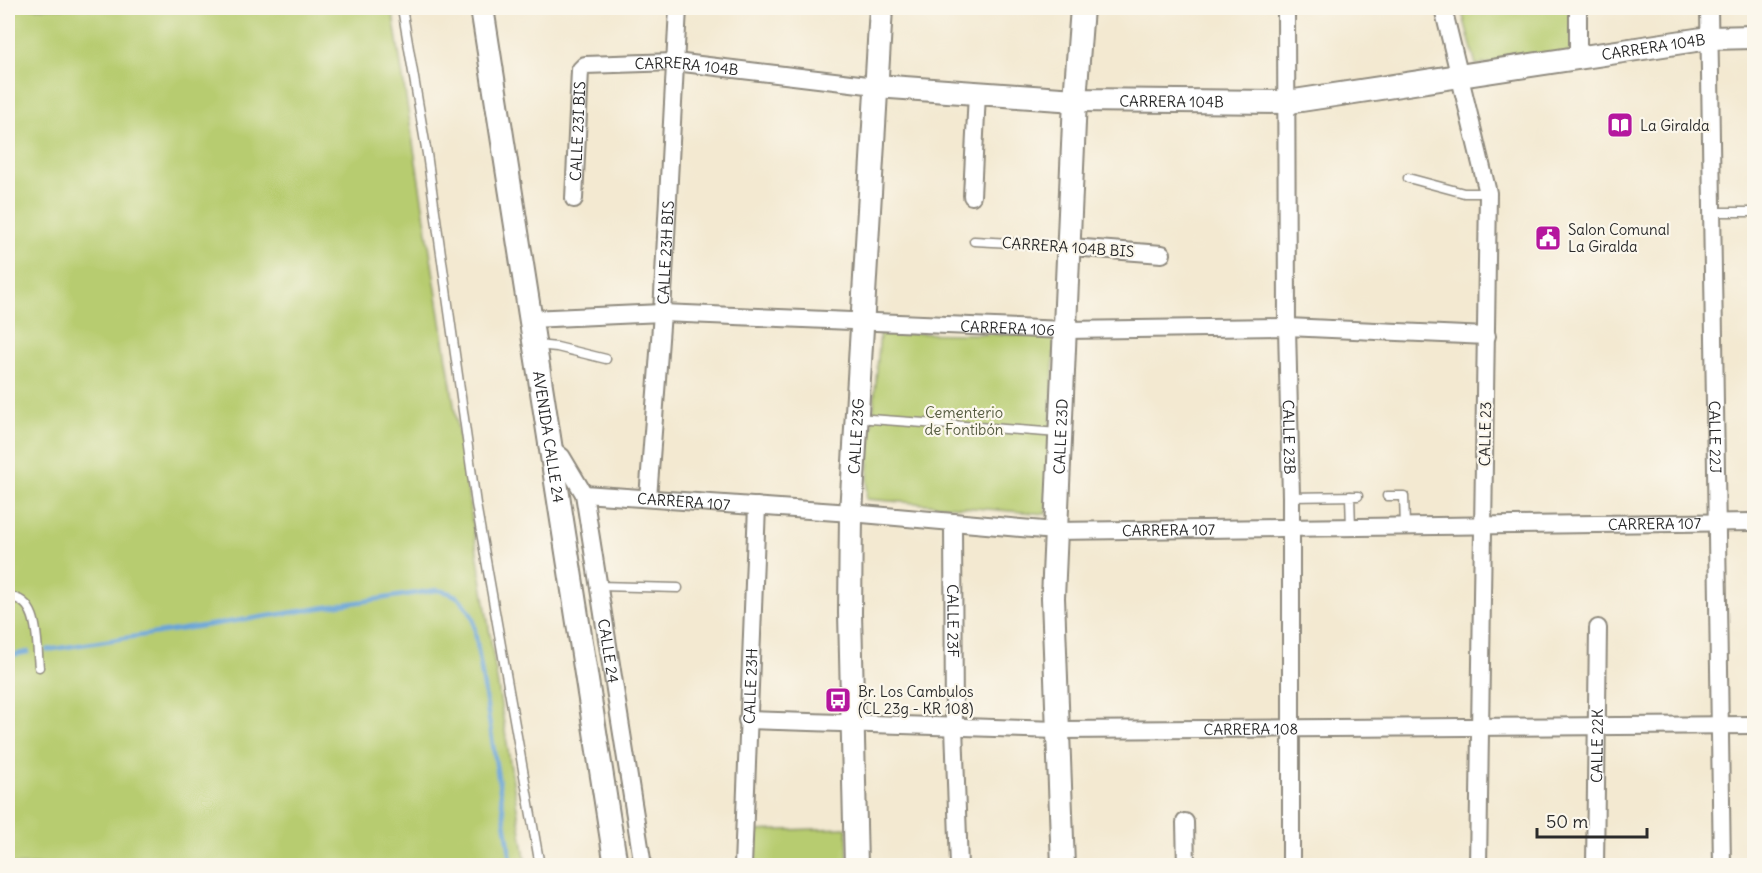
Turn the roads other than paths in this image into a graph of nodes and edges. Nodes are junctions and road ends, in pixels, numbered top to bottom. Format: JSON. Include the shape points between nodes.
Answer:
{"nodes":[{"id":1,"x":402,"y":8,"type":"edge"},
{"id":2,"x":482,"y":8,"type":"edge"},
{"id":3,"x":492,"y":8,"type":"edge"},
{"id":4,"x":678,"y":8,"type":"edge"},
{"id":5,"x":881,"y":8,"type":"edge"},
{"id":6,"x":1082,"y":8,"type":"edge"},
{"id":7,"x":1286,"y":8,"type":"edge"},
{"id":8,"x":1443,"y":8,"type":"edge"},
{"id":9,"x":1578,"y":8,"type":"edge"},
{"id":10,"x":1709,"y":8,"type":"edge"},
{"id":11,"x":486,"y":33,"type":"junction"},
{"id":12,"x":1755,"y":37,"type":"edge"},
{"id":13,"x":1709,"y":38,"type":"junction"},
{"id":14,"x":1578,"y":57,"type":"junction"},
{"id":15,"x":675,"y":62,"type":"junction"},
{"id":16,"x":585,"y":65,"type":"joint"},
{"id":17,"x":1460,"y":75,"type":"junction"},
{"id":18,"x":876,"y":86,"type":"junction"},
{"id":19,"x":977,"y":93,"type":"junction"},
{"id":20,"x":1075,"y":100,"type":"junction"},
{"id":21,"x":1288,"y":102,"type":"junction"},
{"id":22,"x":1408,"y":178,"type":"dead end"},
{"id":23,"x":1488,"y":193,"type":"junction"},
{"id":24,"x":972,"y":196,"type":"dead end"},
{"id":25,"x":574,"y":199,"type":"dead end"},
{"id":26,"x":1712,"y":212,"type":"junction"},
{"id":27,"x":1755,"y":212,"type":"edge"},
{"id":28,"x":974,"y":241,"type":"dead end"},
{"id":29,"x":1071,"y":247,"type":"junction"},
{"id":30,"x":1162,"y":254,"type":"dead end"},
{"id":31,"x":662,"y":313,"type":"junction"},
{"id":32,"x":530,"y":319,"type":"junction"},
{"id":33,"x":862,"y":322,"type":"junction"},
{"id":34,"x":1287,"y":327,"type":"junction"},
{"id":35,"x":1065,"y":330,"type":"junction"},
{"id":36,"x":1487,"y":336,"type":"junction"},
{"id":37,"x":534,"y":345,"type":"junction"},
{"id":38,"x":606,"y":359,"type":"dead end"},
{"id":39,"x":856,"y":418,"type":"junction"},
{"id":40,"x":1060,"y":433,"type":"junction"},
{"id":41,"x":551,"y":448,"type":"junction"},
{"id":42,"x":584,"y":494,"type":"junction"},
{"id":43,"x":1388,"y":496,"type":"dead end"},
{"id":44,"x":1292,"y":497,"type":"junction"},
{"id":45,"x":648,"y":498,"type":"junction"},
{"id":46,"x":757,"y":506,"type":"junction"},
{"id":47,"x":851,"y":513,"type":"junction"},
{"id":48,"x":1717,"y":521,"type":"junction"},
{"id":49,"x":953,"y":522,"type":"junction"},
{"id":50,"x":1755,"y":522,"type":"edge"},
{"id":51,"x":1484,"y":525,"type":"junction"},
{"id":52,"x":1405,"y":526,"type":"junction"},
{"id":53,"x":1290,"y":528,"type":"junction"},
{"id":54,"x":1351,"y":528,"type":"junction"},
{"id":55,"x":1055,"y":531,"type":"junction"},
{"id":56,"x":596,"y":567,"type":"junction"},
{"id":57,"x":599,"y":586,"type":"junction"},
{"id":58,"x":678,"y":588,"type":"dead end"},
{"id":59,"x":8,"y":597,"type":"edge"},
{"id":60,"x":574,"y":601,"type":"junction"},
{"id":61,"x":1598,"y":628,"type":"dead end"},
{"id":62,"x":39,"y":667,"type":"dead end"},
{"id":63,"x":747,"y":720,"type":"junction"},
{"id":64,"x":853,"y":725,"type":"junction"},
{"id":65,"x":1721,"y":725,"type":"junction"},
{"id":66,"x":1755,"y":725,"type":"edge"},
{"id":67,"x":1481,"y":726,"type":"junction"},
{"id":68,"x":1598,"y":726,"type":"junction"},
{"id":69,"x":954,"y":728,"type":"junction"},
{"id":70,"x":1290,"y":728,"type":"junction"},
{"id":71,"x":1058,"y":730,"type":"junction"},
{"id":72,"x":1185,"y":822,"type":"dead end"},
{"id":73,"x":540,"y":866,"type":"edge"},
{"id":74,"x":616,"y":866,"type":"edge"},
{"id":75,"x":643,"y":866,"type":"edge"},
{"id":76,"x":742,"y":866,"type":"edge"},
{"id":77,"x":856,"y":866,"type":"edge"},
{"id":78,"x":959,"y":866,"type":"edge"},
{"id":79,"x":1063,"y":866,"type":"edge"},
{"id":80,"x":1186,"y":866,"type":"edge"},
{"id":81,"x":1291,"y":866,"type":"edge"},
{"id":82,"x":1478,"y":866,"type":"edge"},
{"id":83,"x":1595,"y":866,"type":"edge"},
{"id":84,"x":1722,"y":866,"type":"edge"}],
"edges":[{"from":1,"to":73,"type":"lane","via":[[427,154],[476,504]]},
{"from":2,"to":11,"type":"street","name":"AVENIDA CALLE 24"},
{"from":3,"to":11,"type":"lane"},
{"from":4,"to":15,"type":"street","name":"CALLE 23H BIS"},
{"from":5,"to":18,"type":"street","name":"CALLE 23G"},
{"from":6,"to":20,"type":"street","name":"CALLE 23D"},
{"from":7,"to":21,"type":"street","name":"CALLE 23B"},
{"from":8,"to":17,"type":"street","name":"CALLE 23"},
{"from":9,"to":14,"type":"street"},
{"from":10,"to":13,"type":"street","name":"CALLE 22J"},
{"from":11,"to":32,"type":"street","name":"AVENIDA CALLE 24"},
{"from":12,"to":13,"type":"street","name":"CARRERA 104B"},
{"from":13,"to":14,"type":"street","name":"CARRERA 104B"},
{"from":13,"to":26,"type":"street","name":"CALLE 22J"},
{"from":14,"to":17,"type":"street","name":"CARRERA 104B"},
{"from":15,"to":16,"type":"street","name":"CARRERA 104B"},
{"from":15,"to":18,"type":"street","name":"CARRERA 104B"},
{"from":15,"to":31,"type":"street","name":"CALLE 23H BIS"},
{"from":16,"to":25,"type":"street","name":"CALLE 23I BIS","via":[[580,70]]},
{"from":17,"to":21,"type":"street","name":"CARRERA 104B"},
{"from":17,"to":23,"type":"street","name":"CALLE 23"},
{"from":18,"to":19,"type":"street","name":"CARRERA 104B"},
{"from":18,"to":33,"type":"street","name":"CALLE 23G"},
{"from":19,"to":20,"type":"street","name":"CARRERA 104B"},
{"from":19,"to":24,"type":"street"},
{"from":20,"to":21,"type":"street","name":"CARRERA 104B"},
{"from":20,"to":29,"type":"street","name":"CALLE 23D"},
{"from":21,"to":34,"type":"street","name":"CALLE 23B"},
{"from":22,"to":23,"type":"lane","via":[[1464,193]]},
{"from":23,"to":36,"type":"street","name":"CALLE 23"},
{"from":26,"to":27,"type":"lane"},
{"from":26,"to":48,"type":"street","name":"CALLE 22J"},
{"from":28,"to":29,"type":"lane","name":"CARRERA 104B BIS"},
{"from":29,"to":30,"type":"street","name":"CARRERA 104B BIS"},
{"from":29,"to":35,"type":"street","name":"CALLE 23D"},
{"from":31,"to":32,"type":"street","name":"CARRERA 106"},
{"from":31,"to":33,"type":"street","name":"CARRERA 106"},
{"from":31,"to":45,"type":"street","name":"CALLE 23H BIS"},
{"from":32,"to":37,"type":"street","name":"AVENIDA CALLE 24"},
{"from":33,"to":35,"type":"street","name":"CARRERA 106"},
{"from":33,"to":39,"type":"street","name":"CALLE 23G"},
{"from":34,"to":35,"type":"street","name":"CARRERA 106"},
{"from":34,"to":36,"type":"street","name":"CARRERA 106"},
{"from":34,"to":44,"type":"street","name":"CALLE 23B"},
{"from":35,"to":40,"type":"street","name":"CALLE 23D"},
{"from":36,"to":51,"type":"street","name":"CALLE 23"},
{"from":37,"to":38,"type":"lane"},
{"from":37,"to":41,"type":"street","name":"AVENIDA CALLE 24"},
{"from":39,"to":40,"type":"lane"},
{"from":39,"to":47,"type":"street","name":"CALLE 23G"},
{"from":40,"to":55,"type":"street","name":"CALLE 23D"},
{"from":41,"to":42,"type":"street","name":"CALLE 24","via":[[562,457]]},
{"from":41,"to":60,"type":"street","name":"AVENIDA CALLE 24"},
{"from":42,"to":45,"type":"street","name":"CARRERA 107"},
{"from":42,"to":56,"type":"street","name":"CALLE 24"},
{"from":43,"to":52,"type":"lane","via":[[1404,496]]},
{"from":44,"to":53,"type":"street","name":"CALLE 23B"},
{"from":44,"to":54,"type":"lane","via":[[1354,496]]},
{"from":45,"to":46,"type":"street","name":"CARRERA 107"},
{"from":46,"to":47,"type":"street","name":"CARRERA 107"},
{"from":46,"to":63,"type":"street","name":"CALLE 23H"},
{"from":47,"to":49,"type":"street","name":"CARRERA 107"},
{"from":47,"to":64,"type":"street","name":"CALLE 23G"},
{"from":48,"to":50,"type":"street","name":"CARRERA 107"},
{"from":48,"to":51,"type":"street","name":"CARRERA 107"},
{"from":48,"to":65,"type":"street","name":"CALLE 22J"},
{"from":49,"to":55,"type":"street","name":"CARRERA 107"},
{"from":49,"to":69,"type":"street","name":"CALLE 23F"},
{"from":51,"to":52,"type":"street","name":"CARRERA 107"},
{"from":51,"to":67,"type":"street","name":"CALLE 23"},
{"from":52,"to":54,"type":"street","name":"CARRERA 107"},
{"from":53,"to":54,"type":"street","name":"CARRERA 107"},
{"from":53,"to":55,"type":"street","name":"CARRERA 107"},
{"from":53,"to":70,"type":"street","name":"CALLE 23B"},
{"from":55,"to":71,"type":"street","name":"CALLE 23D","via":[[1053,598]]},
{"from":56,"to":57,"type":"street","name":"CALLE 24"},
{"from":56,"to":60,"type":"street"},
{"from":57,"to":58,"type":"lane"},
{"from":57,"to":75,"type":"street","name":"CALLE 24"},
{"from":59,"to":62,"type":"lane","via":[[21,600],[32,613]]},
{"from":60,"to":74,"type":"street","name":"AVENIDA CALLE 24"},
{"from":61,"to":68,"type":"street","name":"CALLE 22K"},
{"from":63,"to":64,"type":"street","name":"CARRERA 108"},
{"from":63,"to":76,"type":"street","name":"CALLE 23H"},
{"from":64,"to":69,"type":"street","name":"CARRERA 108"},
{"from":64,"to":77,"type":"street","name":"CALLE 23G"},
{"from":65,"to":66,"type":"street","name":"CARRERA 108"},
{"from":65,"to":68,"type":"street","name":"CARRERA 108"},
{"from":65,"to":84,"type":"street","name":"CALLE 22J"},
{"from":67,"to":68,"type":"street","name":"CARRERA 108"},
{"from":67,"to":70,"type":"street","name":"CARRERA 108"},
{"from":67,"to":82,"type":"street","name":"CALLE 23"},
{"from":68,"to":83,"type":"street","name":"CALLE 22K"},
{"from":69,"to":71,"type":"street","name":"CARRERA 108"},
{"from":69,"to":78,"type":"street","name":"CALLE 23F"},
{"from":70,"to":71,"type":"street","name":"CARRERA 108"},
{"from":70,"to":81,"type":"street","name":"CALLE 23B"},
{"from":71,"to":79,"type":"street","name":"CALLE 23D"},
{"from":72,"to":80,"type":"street"}]}
